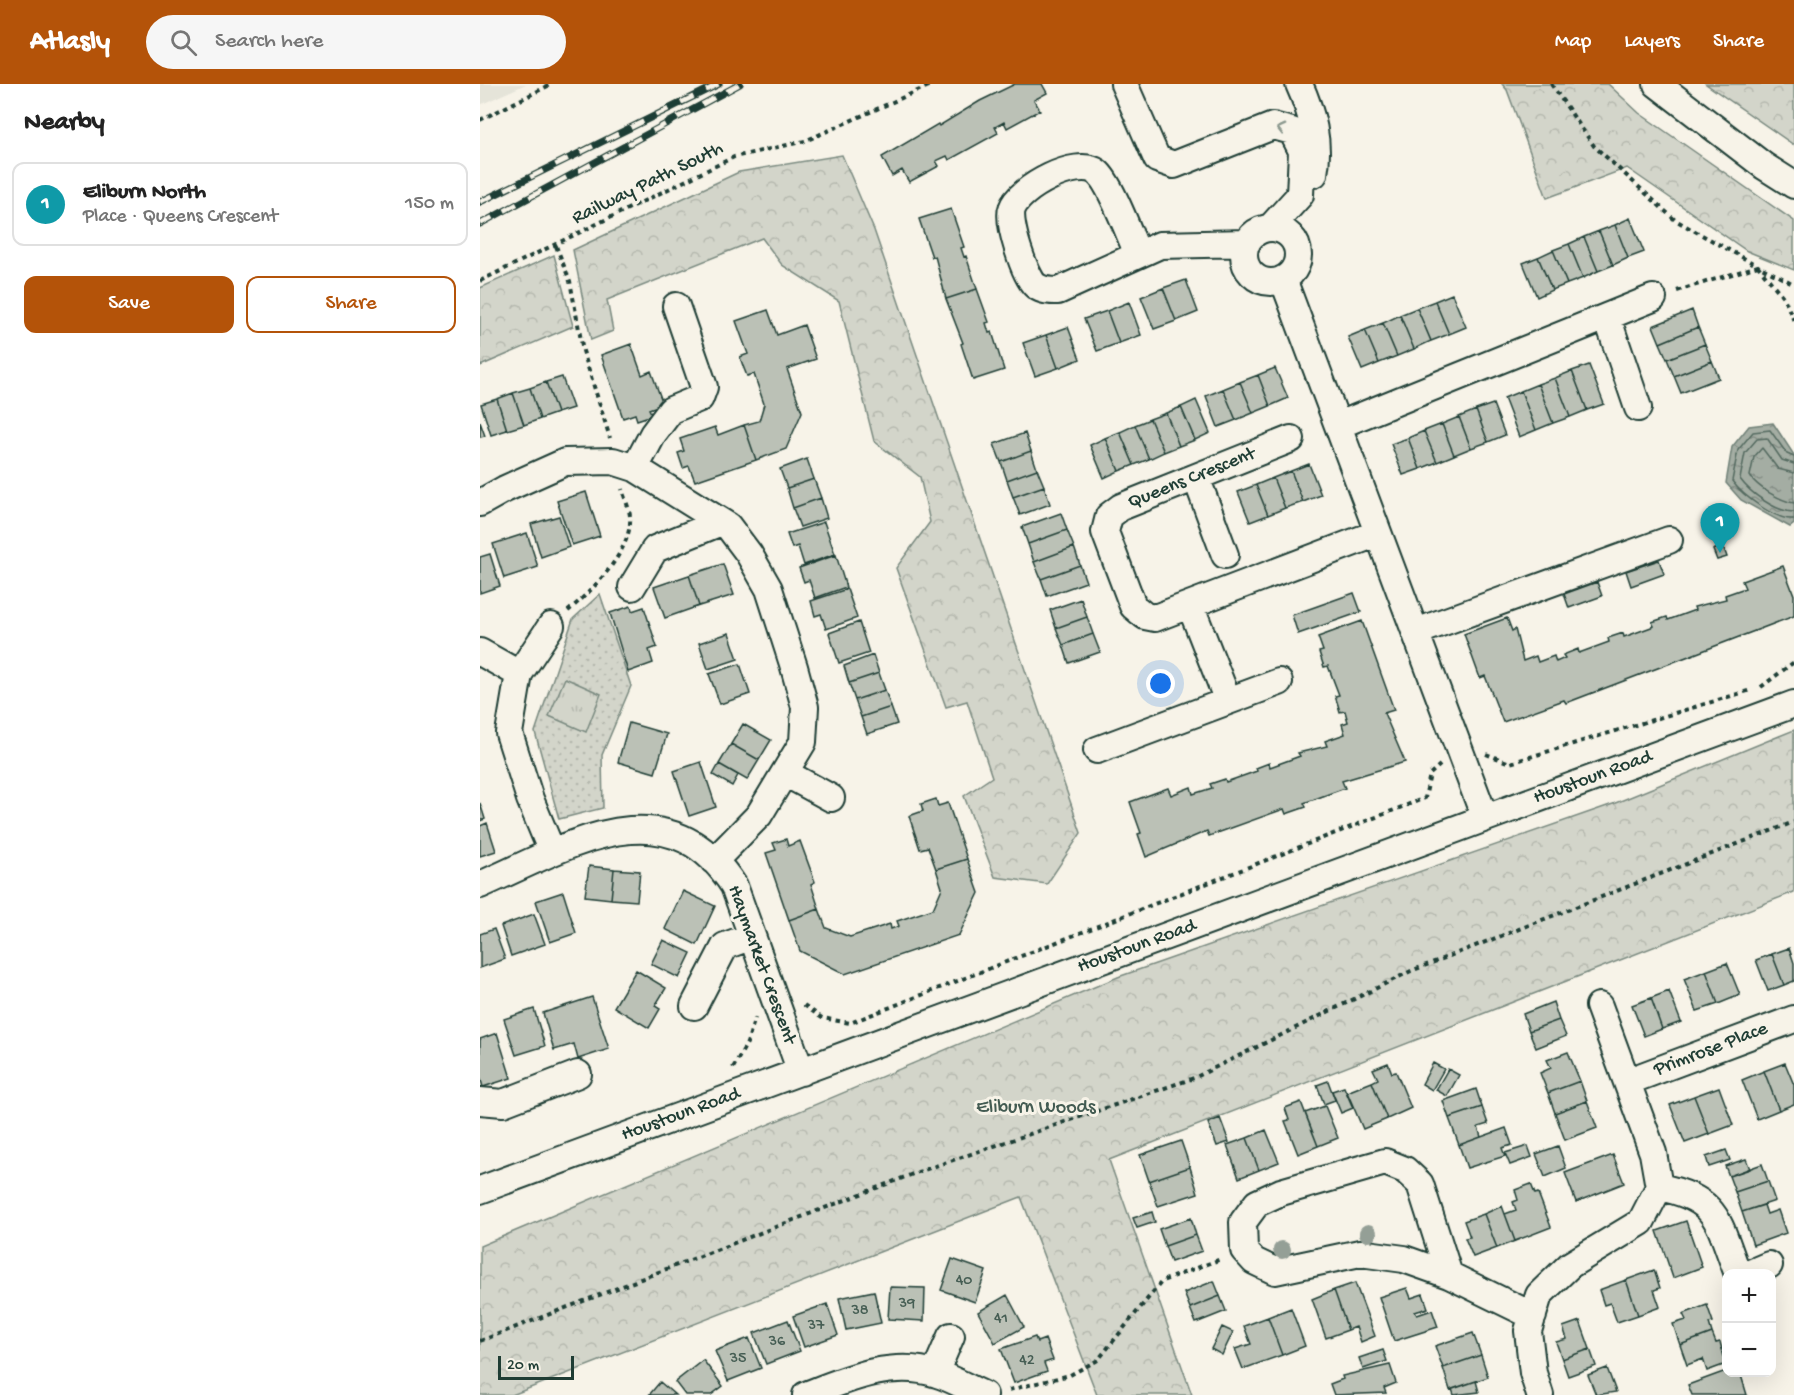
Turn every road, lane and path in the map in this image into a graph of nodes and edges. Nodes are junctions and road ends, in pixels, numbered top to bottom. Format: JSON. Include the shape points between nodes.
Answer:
{"nodes":[{"id":1,"x":552,"y":84,"type":"edge"},
{"id":2,"x":933,"y":84,"type":"edge"},
{"id":3,"x":1124,"y":84,"type":"edge"},
{"id":4,"x":1299,"y":84,"type":"edge"},
{"id":5,"x":1551,"y":84,"type":"edge"},
{"id":6,"x":1657,"y":84,"type":"edge"},
{"id":7,"x":480,"y":120,"type":"edge"},
{"id":8,"x":1794,"y":185,"type":"edge"},
{"id":9,"x":1270,"y":228,"type":"junction"},
{"id":10,"x":1293,"y":238,"type":"junction"},
{"id":11,"x":1218,"y":243,"type":"junction"},
{"id":12,"x":1247,"y":243,"type":"junction"},
{"id":13,"x":1138,"y":254,"type":"junction"},
{"id":14,"x":1758,"y":266,"type":"junction"},
{"id":15,"x":1250,"y":271,"type":"junction"},
{"id":16,"x":1283,"y":279,"type":"junction"},
{"id":17,"x":480,"y":281,"type":"edge"},
{"id":18,"x":1794,"y":285,"type":"edge"},
{"id":19,"x":1653,"y":298,"type":"joint"},
{"id":20,"x":676,"y":306,"type":"dead end"},
{"id":21,"x":1606,"y":317,"type":"junction"},
{"id":22,"x":1794,"y":321,"type":"edge"},
{"id":23,"x":1638,"y":408,"type":"dead end"},
{"id":24,"x":1339,"y":425,"type":"junction"},
{"id":25,"x":1291,"y":440,"type":"dead end"},
{"id":26,"x":635,"y":468,"type":"junction"},
{"id":27,"x":1196,"y":477,"type":"junction"},
{"id":28,"x":480,"y":503,"type":"edge"},
{"id":29,"x":721,"y":522,"type":"junction"},
{"id":30,"x":1378,"y":533,"type":"junction"},
{"id":31,"x":1668,"y":540,"type":"dead end"},
{"id":32,"x":1225,"y":555,"type":"dead end"},
{"id":33,"x":632,"y":587,"type":"dead end"},
{"id":34,"x":1191,"y":607,"type":"junction"},
{"id":35,"x":551,"y":626,"type":"dead end"},
{"id":36,"x":1416,"y":632,"type":"junction"},
{"id":37,"x":480,"y":652,"type":"edge"},
{"id":38,"x":1794,"y":662,"type":"edge"},
{"id":39,"x":519,"y":674,"type":"junction"},
{"id":40,"x":1279,"y":682,"type":"dead end"},
{"id":41,"x":1228,"y":701,"type":"junction"},
{"id":42,"x":1794,"y":704,"type":"edge"},
{"id":43,"x":1096,"y":750,"type":"dead end"},
{"id":44,"x":1460,"y":756,"type":"junction"},
{"id":45,"x":787,"y":774,"type":"junction"},
{"id":46,"x":831,"y":798,"type":"dead end"},
{"id":47,"x":1485,"y":818,"type":"junction"},
{"id":48,"x":1794,"y":822,"type":"edge"},
{"id":49,"x":552,"y":852,"type":"junction"},
{"id":50,"x":714,"y":861,"type":"junction"},
{"id":51,"x":480,"y":885,"type":"edge"},
{"id":52,"x":752,"y":936,"type":"junction"},
{"id":53,"x":775,"y":1004,"type":"junction"},
{"id":54,"x":694,"y":1006,"type":"dead end"},
{"id":55,"x":1599,"y":1006,"type":"dead end"},
{"id":56,"x":1794,"y":1018,"type":"edge"},
{"id":57,"x":801,"y":1072,"type":"junction"},
{"id":58,"x":722,"y":1073,"type":"dead end"},
{"id":59,"x":578,"y":1074,"type":"dead end"},
{"id":60,"x":1629,"y":1081,"type":"junction"},
{"id":61,"x":480,"y":1101,"type":"edge"},
{"id":62,"x":1659,"y":1187,"type":"junction"},
{"id":63,"x":480,"y":1190,"type":"edge"},
{"id":64,"x":1244,"y":1250,"type":"junction"},
{"id":65,"x":1736,"y":1269,"type":"edge"},
{"id":66,"x":1449,"y":1275,"type":"junction"},
{"id":67,"x":1533,"y":1316,"type":"junction"},
{"id":68,"x":951,"y":1336,"type":"dead end"},
{"id":69,"x":480,"y":1341,"type":"edge"},
{"id":70,"x":935,"y":1373,"type":"junction"},
{"id":71,"x":995,"y":1393,"type":"edge"},
{"id":72,"x":806,"y":1395,"type":"edge"},
{"id":73,"x":1540,"y":1395,"type":"edge"}],
"edges":[{"from":1,"to":7,"type":"path"},
{"from":2,"to":17,"type":"path","name":"Railway Path South","via":[[805,141],[735,157]]},
{"from":9,"to":3,"type":"street","one_way":true,"via":[[1300,195],[1302,151],[1292,131],[1273,126],[1174,165],[1157,159]]},
{"from":4,"to":10,"type":"street","via":[[1310,109],[1317,143],[1314,171]]},
{"from":5,"to":14,"type":"path","via":[[1594,146],[1675,220]]},
{"from":6,"to":8,"type":"street"},
{"from":9,"to":10,"type":"street"},
{"from":9,"to":12,"type":"street","via":[[1252,235]]},
{"from":10,"to":16,"type":"street","via":[[1298,262]]},
{"from":11,"to":12,"type":"street"},
{"from":11,"to":13,"type":"street","via":[[1160,245]]},
{"from":11,"to":15,"type":"street"},
{"from":12,"to":15,"type":"street","via":[[1244,254]]},
{"from":13,"to":13,"type":"street","via":[[1058,291],[1045,290],[1034,285],[1023,264],[1011,211],[1018,196],[1070,168],[1097,172]]},
{"from":14,"to":18,"type":"path"},
{"from":14,"to":19,"type":"path"},
{"from":14,"to":22,"type":"path","via":[[1784,298]]},
{"from":15,"to":16,"type":"street","via":[[1268,281]]},
{"from":16,"to":24,"type":"street"},
{"from":19,"to":21,"type":"street"},
{"from":20,"to":26,"type":"street","via":[[704,387],[700,398],[671,410]]},
{"from":21,"to":23,"type":"street"},
{"from":21,"to":24,"type":"street"},
{"from":24,"to":30,"type":"street"},
{"from":25,"to":27,"type":"street","name":"Queens Crescent"},
{"from":26,"to":28,"type":"street","via":[[613,461],[565,462]]},
{"from":26,"to":29,"type":"street"},
{"from":27,"to":32,"type":"street"},
{"from":27,"to":34,"type":"street","name":"Queens Crescent","via":[[1121,507],[1109,516],[1105,532],[1133,606],[1145,616],[1155,618]]},
{"from":29,"to":33,"type":"street","via":[[655,549]]},
{"from":29,"to":45,"type":"street","via":[[749,554],[769,589],[805,707],[803,742]]},
{"from":30,"to":34,"type":"street","name":"Queens Crescent"},
{"from":30,"to":36,"type":"street"},
{"from":31,"to":36,"type":"street"},
{"from":34,"to":41,"type":"street"},
{"from":35,"to":39,"type":"street"},
{"from":36,"to":44,"type":"street"},
{"from":37,"to":39,"type":"street"},
{"from":38,"to":44,"type":"path","via":[[1763,687],[1510,763],[1490,754],[1473,752]]},
{"from":39,"to":49,"type":"street","via":[[509,733]]},
{"from":40,"to":41,"type":"street"},
{"from":41,"to":43,"type":"street"},
{"from":42,"to":47,"type":"street","name":"Houstoun Road"},
{"from":44,"to":47,"type":"street"},
{"from":44,"to":53,"type":"path","via":[[1444,760],[1430,774],[1425,798],[850,1023],[822,1017],[799,1001]]},
{"from":45,"to":46,"type":"street"},
{"from":45,"to":50,"type":"street","via":[[759,815]]},
{"from":47,"to":57,"type":"street","name":"Houstoun Road"},
{"from":48,"to":69,"type":"path","via":[[1411,971],[1194,1078],[918,1172]]},
{"from":49,"to":50,"type":"street","name":"Haymarket Crescent","via":[[617,830],[654,830],[688,841]]},
{"from":49,"to":51,"type":"street","name":"Haymarket Crescent"},
{"from":50,"to":52,"type":"street","name":"Haymarket Crescent","via":[[734,886]]},
{"from":52,"to":53,"type":"street","name":"Haymarket Crescent"},
{"from":52,"to":54,"type":"street","via":[[725,946]]},
{"from":53,"to":57,"type":"street","name":"Haymarket Crescent"},
{"from":53,"to":58,"type":"path","via":[[756,1014],[747,1043],[733,1068]]},
{"from":55,"to":60,"type":"street","name":"Primrose Place"},
{"from":56,"to":60,"type":"street","name":"Primrose Place"},
{"from":57,"to":63,"type":"street","name":"Houstoun Road"},
{"from":59,"to":61,"type":"street","via":[[503,1103]]},
{"from":60,"to":62,"type":"street","name":"Primrose Place","via":[[1653,1153]]},
{"from":62,"to":65,"type":"street","via":[[1686,1192],[1713,1210]]},
{"from":62,"to":67,"type":"street","via":[[1641,1222],[1570,1265],[1539,1295]]},
{"from":64,"to":66,"type":"street","via":[[1254,1261],[1275,1271],[1360,1253],[1404,1259]]},
{"from":64,"to":66,"type":"street","via":[[1243,1222],[1257,1203],[1385,1162],[1405,1170],[1420,1184]]},
{"from":64,"to":71,"type":"path","via":[[1162,1281],[1098,1360],[1070,1376]]},
{"from":66,"to":67,"type":"street"},
{"from":67,"to":73,"type":"street","via":[[1528,1331]]},
{"from":68,"to":70,"type":"street"},
{"from":70,"to":71,"type":"street"},
{"from":70,"to":72,"type":"street","via":[[895,1368],[848,1379]]}]}
